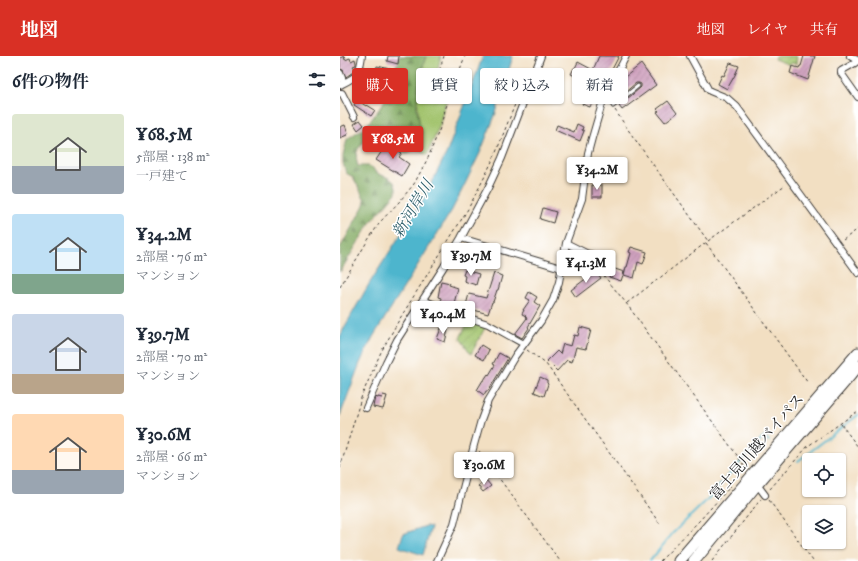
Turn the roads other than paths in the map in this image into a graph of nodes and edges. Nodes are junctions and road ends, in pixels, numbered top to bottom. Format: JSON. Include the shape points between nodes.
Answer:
{"nodes":[{"id":1,"x":362,"y":56,"type":"edge"},
{"id":2,"x":541,"y":56,"type":"edge"},
{"id":3,"x":626,"y":56,"type":"edge"},
{"id":4,"x":690,"y":56,"type":"edge"},
{"id":5,"x":850,"y":56,"type":"edge"},
{"id":6,"x":858,"y":60,"type":"edge"},
{"id":7,"x":340,"y":73,"type":"edge"},
{"id":8,"x":342,"y":84,"type":"edge"},
{"id":9,"x":638,"y":86,"type":"dead end"},
{"id":10,"x":340,"y":93,"type":"edge"},
{"id":11,"x":858,"y":97,"type":"edge"},
{"id":12,"x":613,"y":106,"type":"road end"},
{"id":13,"x":354,"y":117,"type":"dead end"},
{"id":14,"x":461,"y":238,"type":"junction"},
{"id":15,"x":566,"y":243,"type":"junction"},
{"id":16,"x":609,"y":259,"type":"dead end"},
{"id":17,"x":562,"y":268,"type":"junction"},
{"id":18,"x":858,"y":272,"type":"edge"},
{"id":19,"x":423,"y":300,"type":"junction"},
{"id":20,"x":523,"y":345,"type":"junction"},
{"id":21,"x":858,"y":353,"type":"edge"},
{"id":22,"x":858,"y":366,"type":"edge"},
{"id":23,"x":366,"y":408,"type":"dead end"},
{"id":24,"x":754,"y":480,"type":"junction"},
{"id":25,"x":765,"y":495,"type":"road end"},
{"id":26,"x":437,"y":561,"type":"edge"},
{"id":27,"x":679,"y":561,"type":"edge"},
{"id":28,"x":694,"y":561,"type":"edge"}],
"edges":[{"from":1,"to":8,"type":"street","via":[[357,75]]},
{"from":2,"to":14,"type":"street","via":[[498,168]]},
{"from":3,"to":15,"type":"street","via":[[604,97],[588,153],[582,200]]},
{"from":4,"to":18,"type":"street","via":[[710,92],[726,98],[737,107]]},
{"from":5,"to":6,"type":"street"},
{"from":6,"to":11,"type":"street","via":[[840,73]]},
{"from":7,"to":8,"type":"street"},
{"from":9,"to":12,"type":"lane"},
{"from":10,"to":13,"type":"street"},
{"from":14,"to":17,"type":"street"},
{"from":14,"to":19,"type":"street"},
{"from":15,"to":16,"type":"street"},
{"from":15,"to":17,"type":"street"},
{"from":17,"to":20,"type":"street","via":[[554,300]]},
{"from":19,"to":20,"type":"street","via":[[488,324]]},
{"from":19,"to":23,"type":"street","via":[[386,362]]},
{"from":20,"to":26,"type":"street","via":[[488,401],[454,524]]},
{"from":21,"to":24,"type":"highway","name":"富士見川越バイパス"},
{"from":22,"to":24,"type":"highway","name":"富士見川越バイパス"},
{"from":24,"to":25,"type":"street"},
{"from":24,"to":27,"type":"highway","name":"富士見川越バイパス"},
{"from":24,"to":28,"type":"highway","name":"富士見川越バイパス"}]}
